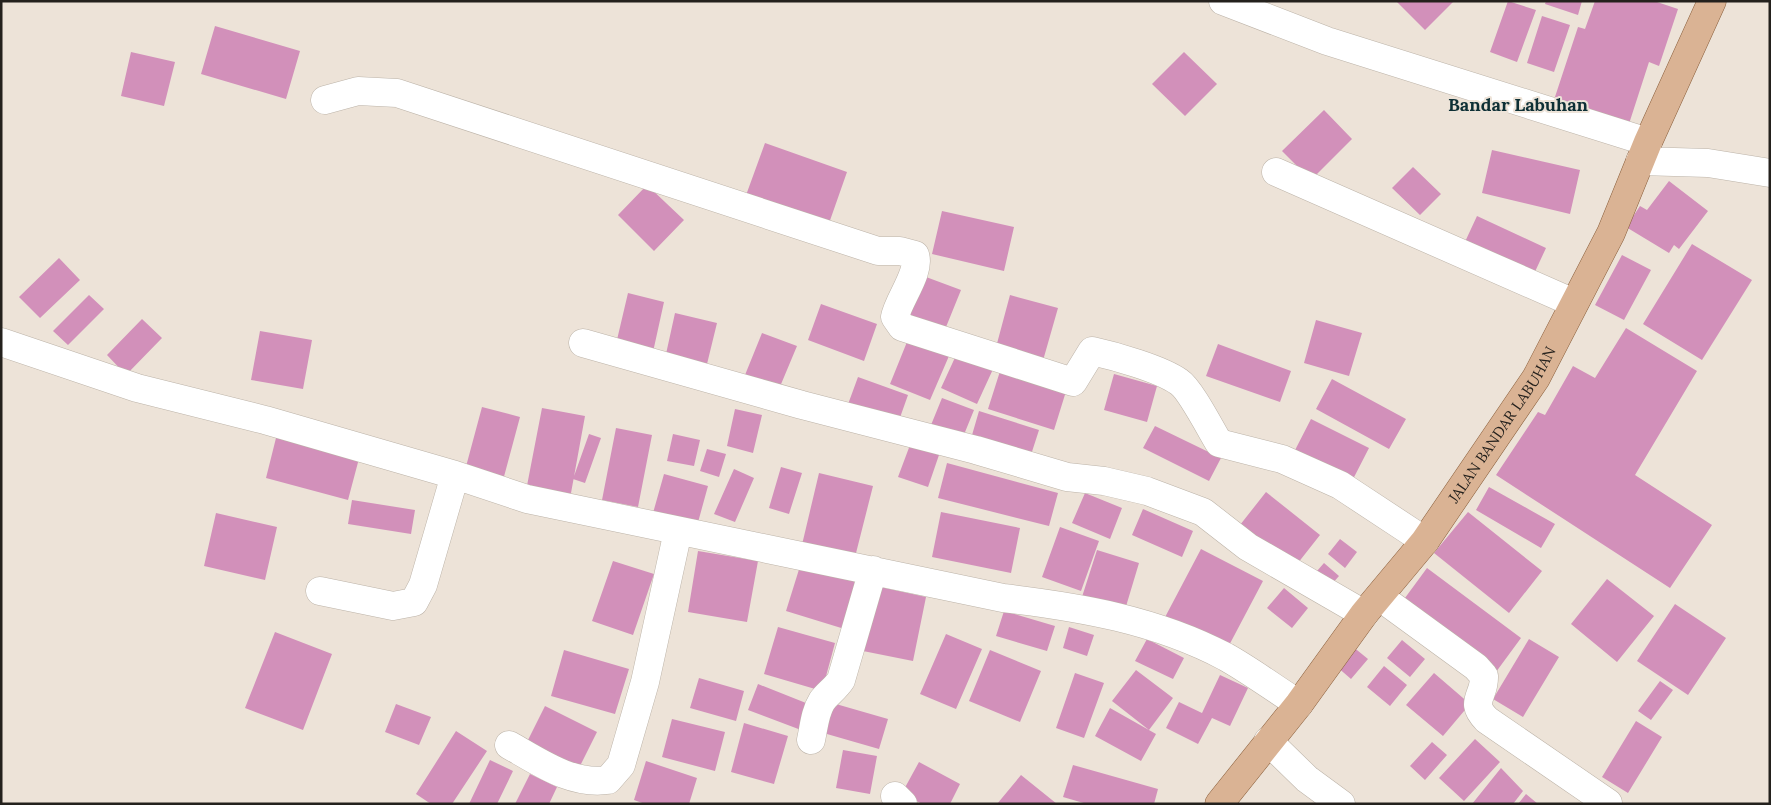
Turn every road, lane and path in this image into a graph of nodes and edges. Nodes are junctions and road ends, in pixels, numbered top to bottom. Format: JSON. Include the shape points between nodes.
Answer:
{"nodes":[{"id":1,"x":1223,"y":1,"type":"edge"},
{"id":2,"x":1712,"y":1,"type":"edge"},
{"id":3,"x":325,"y":100,"type":"dead end"},
{"id":4,"x":1644,"y":151,"type":"junction"},
{"id":5,"x":1276,"y":172,"type":"dead end"},
{"id":6,"x":1770,"y":173,"type":"edge"},
{"id":7,"x":1574,"y":303,"type":"junction"},
{"id":8,"x":1,"y":342,"type":"edge"},
{"id":9,"x":583,"y":343,"type":"dead end"},
{"id":10,"x":455,"y":475,"type":"junction"},
{"id":11,"x":678,"y":531,"type":"junction"},
{"id":12,"x":1425,"y":541,"type":"junction"},
{"id":13,"x":873,"y":570,"type":"junction"},
{"id":14,"x":320,"y":591,"type":"dead end"},
{"id":15,"x":1372,"y":606,"type":"junction"},
{"id":16,"x":1299,"y":704,"type":"junction"},
{"id":17,"x":811,"y":740,"type":"dead end"},
{"id":18,"x":1268,"y":741,"type":"junction"},
{"id":19,"x":509,"y":745,"type":"dead end"},
{"id":20,"x":1608,"y":803,"type":"edge"},
{"id":21,"x":1219,"y":804,"type":"edge"},
{"id":22,"x":1341,"y":804,"type":"edge"}],
"edges":[{"from":1,"to":4,"type":"street","via":[[1327,41]]},
{"from":2,"to":4,"type":"main road","name":"JALAN BANDAR LABUHAN"},
{"from":3,"to":12,"type":"street","via":[[358,91],[397,93],[878,251],[915,255],[915,268],[895,317],[902,327],[1073,382],[1092,351],[1144,367],[1180,382],[1219,443],[1282,459],[1340,485]]},
{"from":4,"to":6,"type":"street"},
{"from":4,"to":7,"type":"main road","name":"JALAN BANDAR LABUHAN","via":[[1611,233]]},
{"from":5,"to":7,"type":"street"},
{"from":7,"to":12,"type":"main road","name":"JALAN BANDAR LABUHAN","via":[[1536,378]]},
{"from":8,"to":10,"type":"street","via":[[137,388],[265,420]]},
{"from":9,"to":15,"type":"street","via":[[1067,477],[1147,491],[1203,512],[1248,547]]},
{"from":10,"to":11,"type":"street","via":[[527,498]]},
{"from":10,"to":14,"type":"street","via":[[423,585],[414,602],[393,606]]},
{"from":11,"to":13,"type":"street"},
{"from":11,"to":19,"type":"street","via":[[645,682],[621,765],[608,780],[590,783],[560,773]]},
{"from":12,"to":15,"type":"main road","name":"JALAN BANDAR LABUHAN"},
{"from":13,"to":16,"type":"street","via":[[1003,598],[1075,607],[1136,620],[1226,657]]},
{"from":13,"to":17,"type":"street","via":[[841,680],[823,699],[815,715]]},
{"from":15,"to":16,"type":"main road","name":"JALAN BANDAR LABUHAN"},
{"from":15,"to":20,"type":"street","via":[[1480,672],[1484,683],[1476,702],[1487,720]]},
{"from":16,"to":18,"type":"main road","name":"JALAN BANDAR LABUHAN"},
{"from":18,"to":21,"type":"main road","name":"JALAN BANDAR LABUHAN"},
{"from":18,"to":22,"type":"street","via":[[1307,779]]}]}
